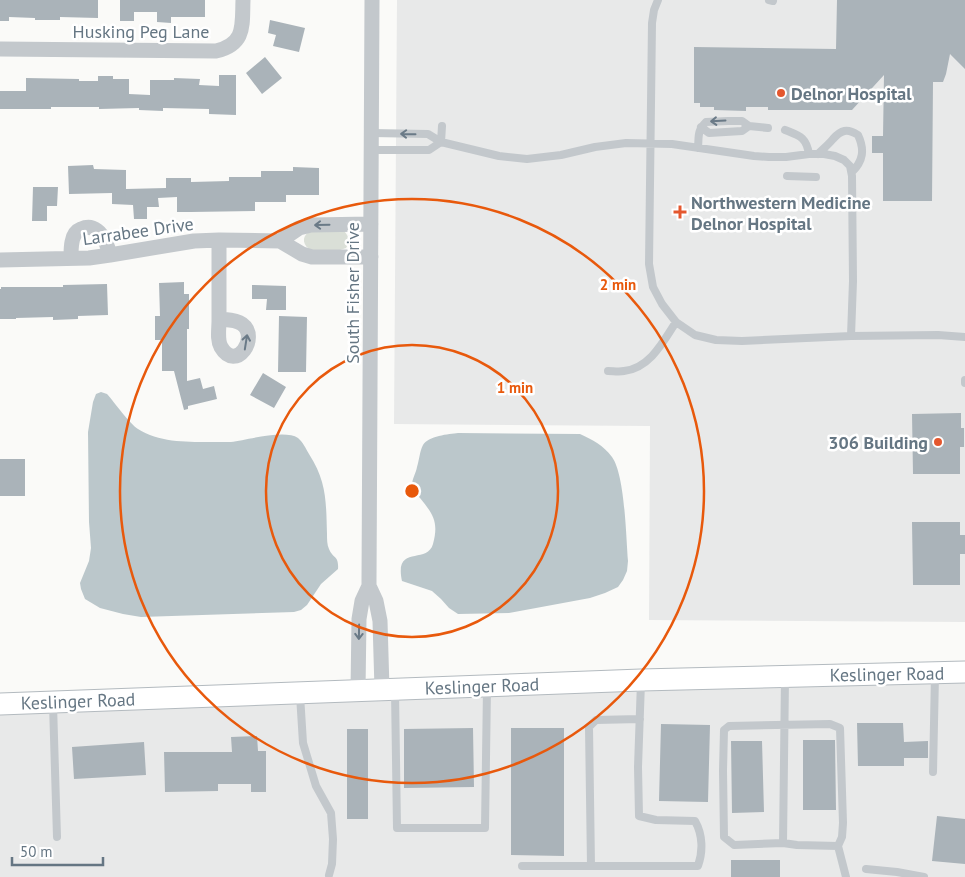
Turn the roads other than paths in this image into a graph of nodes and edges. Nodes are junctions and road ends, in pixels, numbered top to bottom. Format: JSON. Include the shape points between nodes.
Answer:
{"nodes":[{"id":1,"x":243,"y":0,"type":"edge"},
{"id":2,"x":372,"y":0,"type":"edge"},
{"id":3,"x":658,"y":0,"type":"edge"},
{"id":4,"x":0,"y":49,"type":"edge"},
{"id":5,"x":442,"y":126,"type":"dead end"},
{"id":6,"x":749,"y":126,"type":"junction"},
{"id":7,"x":701,"y":127,"type":"junction"},
{"id":8,"x":768,"y":128,"type":"dead end"},
{"id":9,"x":785,"y":130,"type":"dead end"},
{"id":10,"x":372,"y":134,"type":"junction"},
{"id":11,"x":441,"y":142,"type":"junction"},
{"id":12,"x":651,"y":144,"type":"junction"},
{"id":13,"x":698,"y":148,"type":"junction"},
{"id":14,"x":372,"y":150,"type":"junction"},
{"id":15,"x":809,"y":154,"type":"junction"},
{"id":16,"x":818,"y":154,"type":"junction"},
{"id":17,"x":852,"y":172,"type":"junction"},
{"id":18,"x":787,"y":176,"type":"dead end"},
{"id":19,"x":816,"y":177,"type":"dead end"},
{"id":20,"x":371,"y":224,"type":"junction"},
{"id":21,"x":218,"y":240,"type":"junction"},
{"id":22,"x":280,"y":241,"type":"junction"},
{"id":23,"x":110,"y":256,"type":"junction"},
{"id":24,"x":371,"y":257,"type":"junction"},
{"id":25,"x":71,"y":258,"type":"junction"},
{"id":26,"x":0,"y":260,"type":"edge"},
{"id":27,"x":219,"y":319,"type":"dead end"},
{"id":28,"x":676,"y":322,"type":"junction"},
{"id":29,"x":851,"y":336,"type":"junction"},
{"id":30,"x":965,"y":337,"type":"edge"},
{"id":31,"x":608,"y":371,"type":"dead end"},
{"id":32,"x":369,"y":584,"type":"junction"},
{"id":33,"x":965,"y":672,"type":"edge"},
{"id":34,"x":935,"y":673,"type":"junction"},
{"id":35,"x":785,"y":676,"type":"junction"},
{"id":36,"x":641,"y":680,"type":"junction"},
{"id":37,"x":488,"y":686,"type":"junction"},
{"id":38,"x":388,"y":689,"type":"junction"},
{"id":39,"x":358,"y":691,"type":"junction"},
{"id":40,"x":300,"y":693,"type":"junction"},
{"id":41,"x":53,"y":702,"type":"junction"},
{"id":42,"x":0,"y":704,"type":"edge"},
{"id":43,"x":640,"y":719,"type":"junction"},
{"id":44,"x":785,"y":725,"type":"junction"},
{"id":45,"x":934,"y":772,"type":"dead end"},
{"id":46,"x":57,"y":837,"type":"dead end"},
{"id":47,"x":783,"y":843,"type":"junction"},
{"id":48,"x":838,"y":846,"type":"junction"},
{"id":49,"x":522,"y":866,"type":"dead end"},
{"id":50,"x":591,"y":866,"type":"junction"},
{"id":51,"x":866,"y":869,"type":"dead end"},
{"id":52,"x":329,"y":875,"type":"dead end"},
{"id":53,"x":846,"y":877,"type":"edge"},
{"id":54,"x":924,"y":877,"type":"edge"}],
"edges":[{"from":1,"to":4,"type":"street","name":"Husking Peg Lane","via":[[240,36],[230,46],[216,51]]},
{"from":2,"to":10,"type":"street","name":"South Fisher Drive"},
{"from":3,"to":12,"type":"lane","via":[[652,23]]},
{"from":5,"to":11,"type":"lane"},
{"from":6,"to":7,"type":"lane","via":[[742,131],[709,133]]},
{"from":6,"to":7,"type":"lane","one_way":true,"via":[[742,121],[728,120],[706,122]]},
{"from":6,"to":8,"type":"lane"},
{"from":7,"to":13,"type":"lane"},
{"from":9,"to":15,"type":"lane","via":[[803,139]]},
{"from":11,"to":10,"type":"lane","one_way":true,"via":[[428,134]]},
{"from":10,"to":14,"type":"street","name":"South Fisher Drive"},
{"from":11,"to":12,"type":"lane","via":[[498,156],[527,159],[610,145]]},
{"from":11,"to":14,"type":"lane","via":[[429,150]]},
{"from":12,"to":13,"type":"lane"},
{"from":12,"to":28,"type":"lane","via":[[649,264],[653,287]]},
{"from":13,"to":15,"type":"lane","via":[[769,158]]},
{"from":14,"to":20,"type":"street","name":"South Fisher Drive"},
{"from":15,"to":16,"type":"lane"},
{"from":16,"to":17,"type":"lane","via":[[844,160]]},
{"from":16,"to":17,"type":"lane","via":[[840,132],[853,132],[858,135],[862,146],[860,162]]},
{"from":17,"to":29,"type":"lane"},
{"from":18,"to":19,"type":"lane"},
{"from":20,"to":22,"type":"street","one_way":true,"via":[[311,225],[299,228]]},
{"from":20,"to":24,"type":"street","name":"South Fisher Drive"},
{"from":21,"to":22,"type":"street","name":"Larrabee Drive"},
{"from":21,"to":23,"type":"street","name":"Larrabee Drive","via":[[194,241]]},
{"from":21,"to":27,"type":"street"},
{"from":22,"to":24,"type":"street","name":"Larrabee Drive","via":[[312,257]]},
{"from":23,"to":25,"type":"street","name":"Larrabee Drive"},
{"from":23,"to":25,"type":"street","via":[[102,234],[87,227],[74,235]]},
{"from":24,"to":32,"type":"street","name":"South Fisher Drive"},
{"from":25,"to":26,"type":"street","name":"Larrabee Drive"},
{"from":28,"to":29,"type":"lane","via":[[695,335],[716,340]]},
{"from":28,"to":31,"type":"lane","via":[[658,350],[642,365],[625,371]]},
{"from":29,"to":30,"type":"lane"},
{"from":32,"to":38,"type":"street","name":"South Fisher Drive","via":[[380,621]]},
{"from":32,"to":39,"type":"street","name":"South Fisher Drive","one_way":true,"via":[[359,618]]},
{"from":33,"to":34,"type":"main road","name":"Keslinger Road"},
{"from":34,"to":35,"type":"main road","name":"Keslinger Road"},
{"from":34,"to":45,"type":"lane"},
{"from":35,"to":36,"type":"main road","name":"Keslinger Road"},
{"from":35,"to":44,"type":"lane"},
{"from":36,"to":37,"type":"main road","name":"Keslinger Road"},
{"from":36,"to":43,"type":"lane"},
{"from":37,"to":38,"type":"main road","name":"Keslinger Road"},
{"from":37,"to":38,"type":"lane","via":[[485,828],[397,828]]},
{"from":38,"to":39,"type":"main road","name":"Keslinger Road"},
{"from":39,"to":40,"type":"main road","name":"Keslinger Road"},
{"from":40,"to":41,"type":"main road","name":"Keslinger Road"},
{"from":40,"to":52,"type":"lane","via":[[303,743],[316,786],[331,813],[333,839]]},
{"from":41,"to":42,"type":"main road","name":"Keslinger Road"},
{"from":41,"to":46,"type":"lane"},
{"from":43,"to":50,"type":"lane","via":[[596,720],[589,727]]},
{"from":43,"to":50,"type":"lane","via":[[639,816],[695,821],[700,830],[701,857],[698,866]]},
{"from":44,"to":47,"type":"lane"},
{"from":44,"to":47,"type":"lane","via":[[729,726],[724,730],[723,771],[724,837],[734,845]]},
{"from":44,"to":48,"type":"lane","via":[[830,724],[840,728],[843,823]]},
{"from":47,"to":48,"type":"lane"},
{"from":48,"to":53,"type":"lane"},
{"from":49,"to":50,"type":"lane"},
{"from":51,"to":54,"type":"lane"}]}
